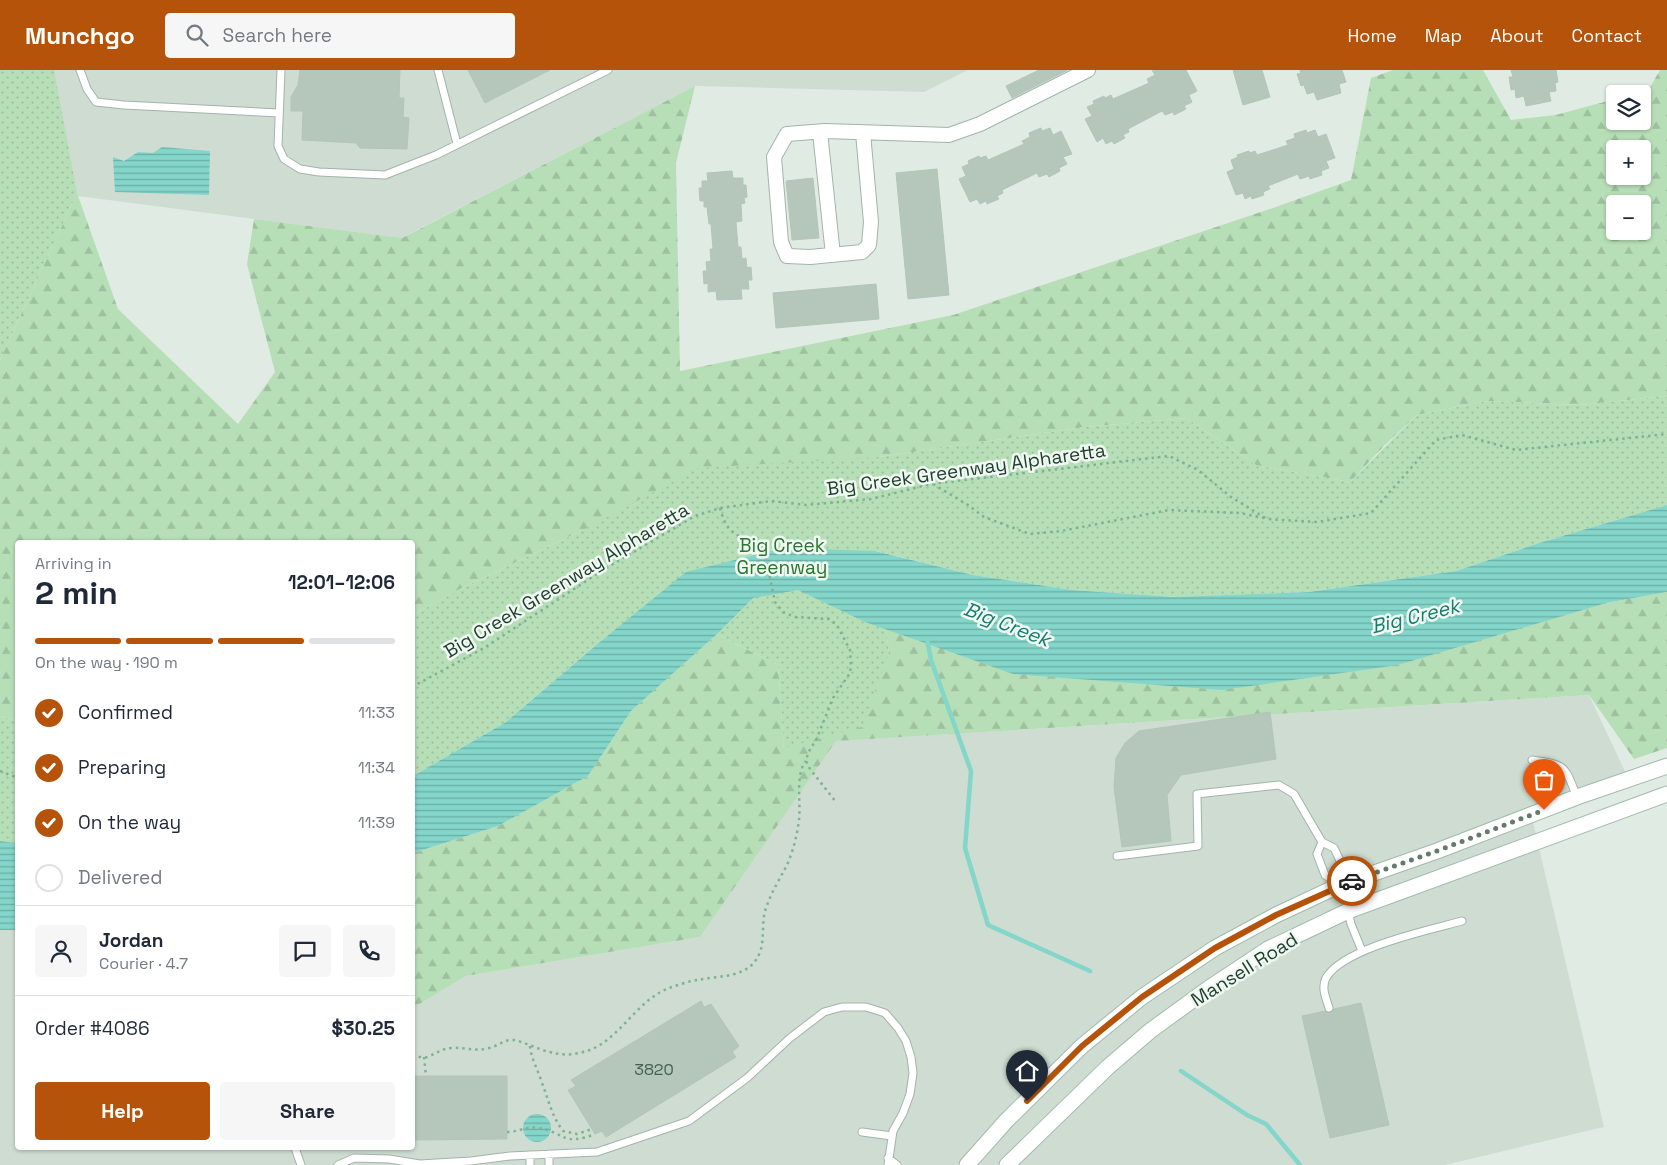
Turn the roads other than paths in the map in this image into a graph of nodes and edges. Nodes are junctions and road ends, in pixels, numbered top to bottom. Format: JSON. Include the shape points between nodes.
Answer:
{"nodes":[{"id":1,"x":80,"y":70,"type":"edge"},
{"id":2,"x":281,"y":70,"type":"edge"},
{"id":3,"x":438,"y":70,"type":"edge"},
{"id":4,"x":608,"y":70,"type":"edge"},
{"id":5,"x":1088,"y":70,"type":"edge"},
{"id":6,"x":279,"y":113,"type":"junction"},
{"id":7,"x":820,"y":132,"type":"junction"},
{"id":8,"x":863,"y":133,"type":"junction"},
{"id":9,"x":458,"y":144,"type":"junction"},
{"id":10,"x":833,"y":255,"type":"junction"},
{"id":11,"x":1532,"y":760,"type":"dead end"},
{"id":12,"x":1667,"y":766,"type":"edge"},
{"id":13,"x":1667,"y":794,"type":"edge"},
{"id":14,"x":1577,"y":797,"type":"junction"},
{"id":15,"x":1322,"y":842,"type":"junction"},
{"id":16,"x":1117,"y":856,"type":"dead end"},
{"id":17,"x":1340,"y":885,"type":"junction"},
{"id":18,"x":1348,"y":911,"type":"junction"},
{"id":19,"x":1462,"y":921,"type":"dead end"},
{"id":20,"x":1362,"y":951,"type":"junction"},
{"id":21,"x":1329,"y":1008,"type":"dead end"},
{"id":22,"x":862,"y":1132,"type":"dead end"},
{"id":23,"x":892,"y":1136,"type":"junction"},
{"id":24,"x":296,"y":1150,"type":"edge"},
{"id":25,"x":549,"y":1154,"type":"junction"},
{"id":26,"x":530,"y":1155,"type":"junction"},
{"id":27,"x":888,"y":1161,"type":"edge"},
{"id":28,"x":301,"y":1165,"type":"edge"},
{"id":29,"x":338,"y":1165,"type":"edge"},
{"id":30,"x":530,"y":1165,"type":"edge"},
{"id":31,"x":549,"y":1165,"type":"edge"},
{"id":32,"x":897,"y":1165,"type":"edge"},
{"id":33,"x":967,"y":1165,"type":"edge"},
{"id":34,"x":1007,"y":1165,"type":"edge"}],
"edges":[{"from":1,"to":6,"type":"lane","via":[[96,102]]},
{"from":2,"to":6,"type":"lane"},
{"from":3,"to":9,"type":"lane"},
{"from":4,"to":9,"type":"lane"},
{"from":5,"to":8,"type":"street","via":[[980,124],[949,135]]},
{"from":6,"to":9,"type":"lane","via":[[278,146],[284,159],[300,169],[385,175]]},
{"from":7,"to":8,"type":"street"},
{"from":7,"to":10,"type":"street"},
{"from":7,"to":10,"type":"street","via":[[787,134],[774,157],[781,242],[787,256]]},
{"from":8,"to":10,"type":"street","via":[[871,222],[869,244],[862,252]]},
{"from":11,"to":14,"type":"lane","via":[[1557,764],[1566,772]]},
{"from":12,"to":14,"type":"main road","name":"Mansell Road"},
{"from":13,"to":18,"type":"main road","name":"Mansell Road"},
{"from":14,"to":17,"type":"main road","name":"Mansell Road"},
{"from":15,"to":16,"type":"lane","via":[[1294,794],[1279,786],[1197,794],[1198,846]]},
{"from":15,"to":17,"type":"lane","via":[[1334,848],[1344,869]]},
{"from":15,"to":17,"type":"lane","via":[[1316,854],[1325,875]]},
{"from":17,"to":18,"type":"main road"},
{"from":17,"to":33,"type":"main road","name":"Mansell Road","via":[[1215,948],[1142,997],[1082,1046],[1006,1121]]},
{"from":18,"to":20,"type":"lane"},
{"from":18,"to":34,"type":"main road","name":"Mansell Road","via":[[1268,949],[1150,1031],[1108,1066]]},
{"from":19,"to":20,"type":"lane"},
{"from":20,"to":21,"type":"lane","via":[[1348,958],[1326,978],[1323,991]]},
{"from":22,"to":23,"type":"lane"},
{"from":23,"to":25,"type":"lane","via":[[911,1087],[913,1073],[906,1041],[885,1014],[866,1007],[842,1007],[824,1012],[747,1078],[689,1121],[597,1152]]},
{"from":23,"to":27,"type":"lane"},
{"from":24,"to":28,"type":"lane"},
{"from":25,"to":26,"type":"lane"},
{"from":25,"to":31,"type":"lane"},
{"from":26,"to":29,"type":"lane","via":[[420,1164],[354,1158]]},
{"from":26,"to":30,"type":"lane"},
{"from":27,"to":32,"type":"lane"}]}
